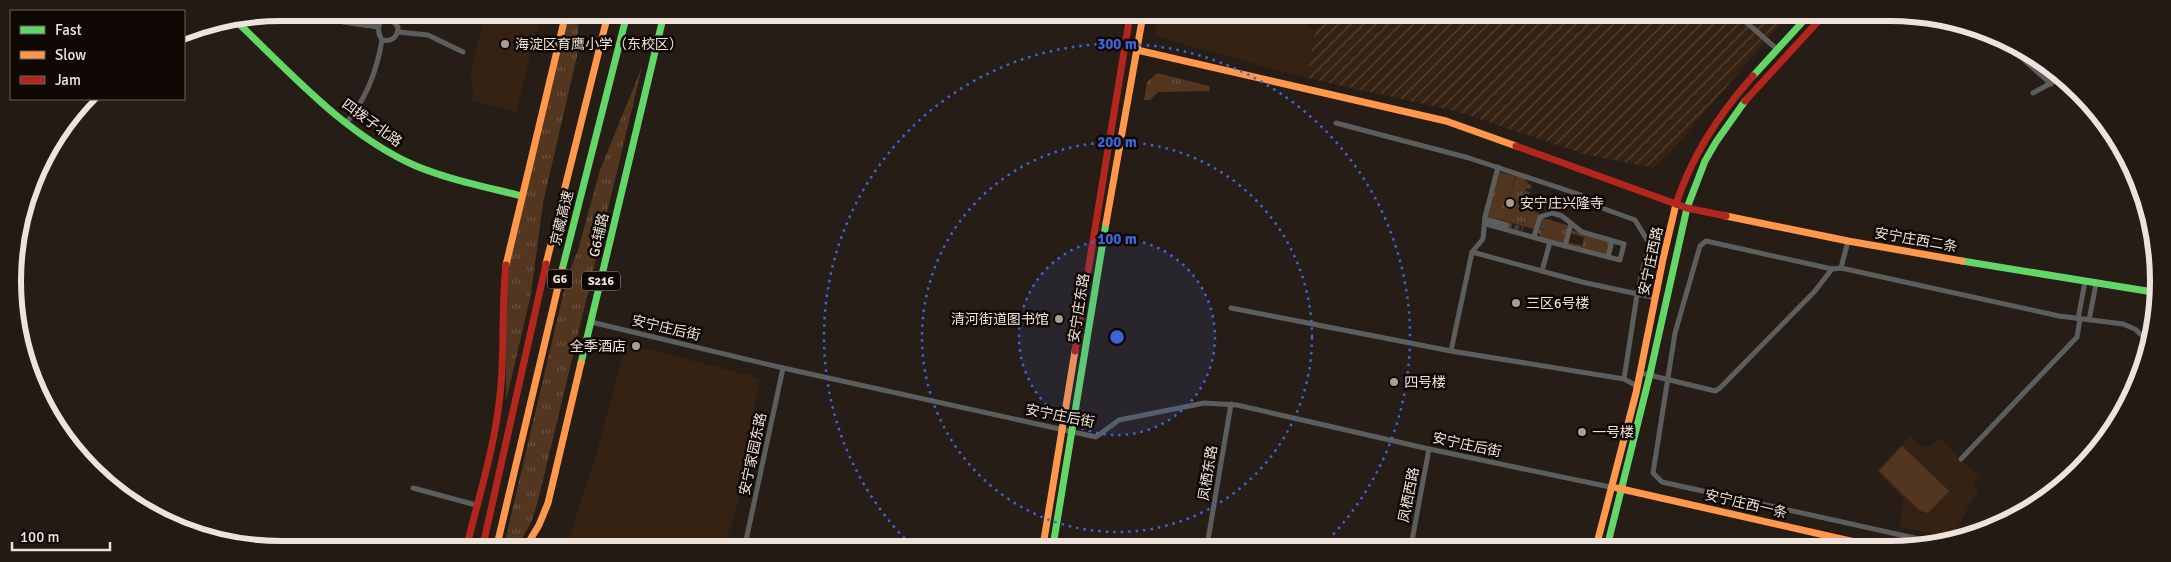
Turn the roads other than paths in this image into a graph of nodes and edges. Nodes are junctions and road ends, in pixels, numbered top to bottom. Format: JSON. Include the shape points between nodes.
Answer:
{"nodes":[{"id":1,"x":341,"y":21,"type":"edge"},
{"id":2,"x":381,"y":21,"type":"edge"},
{"id":3,"x":394,"y":21,"type":"edge"},
{"id":4,"x":564,"y":21,"type":"edge"},
{"id":5,"x":606,"y":21,"type":"edge"},
{"id":6,"x":624,"y":21,"type":"edge"},
{"id":7,"x":662,"y":21,"type":"edge"},
{"id":8,"x":1129,"y":21,"type":"edge"},
{"id":9,"x":1142,"y":21,"type":"edge"},
{"id":10,"x":1745,"y":21,"type":"edge"},
{"id":11,"x":1803,"y":21,"type":"edge"},
{"id":12,"x":1818,"y":21,"type":"edge"},
{"id":13,"x":239,"y":24,"type":"edge"},
{"id":14,"x":378,"y":27,"type":"junction"},
{"id":15,"x":398,"y":32,"type":"junction"},
{"id":16,"x":382,"y":40,"type":"junction"},
{"id":17,"x":1137,"y":50,"type":"junction"},
{"id":18,"x":1778,"y":50,"type":"junction"},
{"id":19,"x":464,"y":52,"type":"dead end"},
{"id":20,"x":2019,"y":55,"type":"edge"},
{"id":21,"x":2055,"y":81,"type":"edge"},
{"id":22,"x":2051,"y":84,"type":"junction"},
{"id":23,"x":2033,"y":93,"type":"dead end"},
{"id":24,"x":347,"y":122,"type":"junction"},
{"id":25,"x":1336,"y":123,"type":"dead end"},
{"id":26,"x":1498,"y":167,"type":"junction"},
{"id":27,"x":522,"y":196,"type":"junction"},
{"id":28,"x":1676,"y":205,"type":"junction"},
{"id":29,"x":1687,"y":208,"type":"junction"},
{"id":30,"x":1486,"y":222,"type":"junction"},
{"id":31,"x":1571,"y":224,"type":"junction"},
{"id":32,"x":1507,"y":225,"type":"tunnel mouth"},
{"id":33,"x":1534,"y":237,"type":"junction"},
{"id":34,"x":1612,"y":240,"type":"junction"},
{"id":35,"x":1848,"y":241,"type":"junction"},
{"id":36,"x":1550,"y":242,"type":"junction"},
{"id":37,"x":1566,"y":246,"type":"junction"},
{"id":38,"x":1472,"y":252,"type":"junction"},
{"id":39,"x":1608,"y":257,"type":"junction"},
{"id":40,"x":1841,"y":268,"type":"junction"},
{"id":41,"x":1832,"y":269,"type":"junction"},
{"id":42,"x":1542,"y":272,"type":"junction"},
{"id":43,"x":2085,"y":282,"type":"junction"},
{"id":44,"x":2096,"y":284,"type":"junction"},
{"id":45,"x":2149,"y":291,"type":"edge"},
{"id":46,"x":1638,"y":295,"type":"junction"},
{"id":47,"x":1656,"y":298,"type":"junction"},
{"id":48,"x":1231,"y":308,"type":"dead end"},
{"id":49,"x":2079,"y":319,"type":"junction"},
{"id":50,"x":2089,"y":320,"type":"junction"},
{"id":51,"x":591,"y":322,"type":"junction"},
{"id":52,"x":2144,"y":337,"type":"edge"},
{"id":53,"x":1451,"y":351,"type":"junction"},
{"id":54,"x":783,"y":368,"type":"junction"},
{"id":55,"x":1641,"y":373,"type":"junction"},
{"id":56,"x":1650,"y":374,"type":"junction"},
{"id":57,"x":1624,"y":379,"type":"junction"},
{"id":58,"x":1667,"y":380,"type":"junction"},
{"id":59,"x":1637,"y":386,"type":"junction"},
{"id":60,"x":1231,"y":404,"type":"junction"},
{"id":61,"x":1061,"y":430,"type":"junction"},
{"id":62,"x":1071,"y":432,"type":"junction"},
{"id":63,"x":1429,"y":449,"type":"junction"},
{"id":64,"x":1961,"y":459,"type":"dead end"},
{"id":65,"x":1610,"y":487,"type":"junction"},
{"id":66,"x":413,"y":488,"type":"dead end"},
{"id":67,"x":1621,"y":489,"type":"junction"},
{"id":68,"x":476,"y":505,"type":"junction"},
{"id":69,"x":1920,"y":539,"type":"edge"},
{"id":70,"x":468,"y":541,"type":"edge"},
{"id":71,"x":484,"y":541,"type":"edge"},
{"id":72,"x":498,"y":541,"type":"edge"},
{"id":73,"x":529,"y":541,"type":"edge"},
{"id":74,"x":746,"y":541,"type":"edge"},
{"id":75,"x":1043,"y":541,"type":"edge"},
{"id":76,"x":1054,"y":541,"type":"edge"},
{"id":77,"x":1208,"y":541,"type":"edge"},
{"id":78,"x":1412,"y":541,"type":"edge"},
{"id":79,"x":1597,"y":541,"type":"edge"},
{"id":80,"x":1608,"y":541,"type":"edge"},
{"id":81,"x":1851,"y":541,"type":"edge"}],
"edges":[{"from":1,"to":14,"type":"street"},
{"from":2,"to":14,"type":"street"},
{"from":3,"to":15,"type":"street"},
{"from":4,"to":27,"type":"main road"},
{"from":5,"to":71,"type":"main road","name":"京藏高速","number":"G6","via":[[546,266]]},
{"from":6,"to":72,"type":"main road","name":"京藏高速","number":"G6"},
{"from":7,"to":51,"type":"main road","name":"G6辅路","number":"S216"},
{"from":8,"to":61,"type":"main road","name":"安宁庄东路"},
{"from":9,"to":17,"type":"main road","name":"安宁庄东路"},
{"from":10,"to":18,"type":"street"},
{"from":11,"to":18,"type":"main road","name":"安宁庄西路"},
{"from":12,"to":29,"type":"main road","via":[[1734,116],[1705,161]]},
{"from":13,"to":24,"type":"main road","name":"四拨子北路"},
{"from":14,"to":16,"type":"street"},
{"from":15,"to":16,"type":"street","via":[[395,38]]},
{"from":15,"to":19,"type":"street","via":[[428,35]]},
{"from":16,"to":24,"type":"street","via":[[365,94]]},
{"from":17,"to":28,"type":"main road","name":"安宁庄西二条","via":[[1446,121]]},
{"from":17,"to":62,"type":"main road","name":"安宁庄东路"},
{"from":18,"to":28,"type":"main road","name":"安宁庄西路","via":[[1708,132]]},
{"from":20,"to":22,"type":"street"},
{"from":21,"to":22,"type":"street"},
{"from":22,"to":23,"type":"street"},
{"from":24,"to":27,"type":"main road","name":"四拨子北路","via":[[379,146],[418,167]]},
{"from":25,"to":26,"type":"street"},
{"from":26,"to":30,"type":"street"},
{"from":26,"to":46,"type":"street","via":[[1530,181],[1586,197],[1602,208],[1635,220],[1649,243]]},
{"from":27,"to":68,"type":"main road","via":[[503,284],[499,408]]},
{"from":28,"to":29,"type":"main road","name":"安宁庄西二条"},
{"from":28,"to":47,"type":"main road","name":"安宁庄西路"},
{"from":29,"to":35,"type":"main road","name":"安宁庄西二条"},
{"from":29,"to":56,"type":"main road"},
{"from":30,"to":32,"type":"street"},
{"from":30,"to":33,"type":"street"},
{"from":30,"to":38,"type":"street","via":[[1483,239]]},
{"from":31,"to":33,"type":"street","via":[[1552,213],[1540,217],[1540,228]]},
{"from":31,"to":34,"type":"street","via":[[1582,232]]},
{"from":31,"to":37,"type":"street"},
{"from":33,"to":36,"type":"street"},
{"from":34,"to":39,"type":"street"},
{"from":34,"to":39,"type":"street","via":[[1624,244],[1620,260]]},
{"from":35,"to":40,"type":"street"},
{"from":35,"to":43,"type":"main road","name":"安宁庄西二条"},
{"from":36,"to":37,"type":"street"},
{"from":36,"to":42,"type":"street"},
{"from":37,"to":39,"type":"street"},
{"from":38,"to":42,"type":"street"},
{"from":38,"to":53,"type":"street"},
{"from":40,"to":41,"type":"street"},
{"from":40,"to":49,"type":"street"},
{"from":41,"to":58,"type":"street","via":[[1815,291],[1720,388],[1716,390]]},
{"from":41,"to":58,"type":"street","via":[[1706,241],[1697,251],[1675,333]]},
{"from":42,"to":46,"type":"street"},
{"from":43,"to":44,"type":"main road","name":"安宁庄西二条"},
{"from":43,"to":49,"type":"street"},
{"from":44,"to":45,"type":"main road","name":"安宁庄西二条"},
{"from":44,"to":50,"type":"street"},
{"from":46,"to":47,"type":"street"},
{"from":46,"to":57,"type":"street"},
{"from":47,"to":55,"type":"main road","name":"安宁庄西路"},
{"from":48,"to":53,"type":"street"},
{"from":49,"to":50,"type":"street"},
{"from":49,"to":64,"type":"street","via":[[2077,337]]},
{"from":50,"to":52,"type":"street","via":[[2122,324]]},
{"from":51,"to":54,"type":"street","name":"安宁庄后街"},
{"from":51,"to":73,"type":"main road","name":"G6辅路","number":"S216","via":[[548,503]]},
{"from":53,"to":57,"type":"street"},
{"from":54,"to":61,"type":"street","name":"安宁庄后街"},
{"from":54,"to":74,"type":"street","name":"安宁家园东路"},
{"from":55,"to":56,"type":"street"},
{"from":55,"to":59,"type":"main road","name":"安宁庄西路"},
{"from":56,"to":58,"type":"street"},
{"from":56,"to":67,"type":"main road"},
{"from":57,"to":59,"type":"street"},
{"from":58,"to":69,"type":"street","via":[[1653,473],[1662,482]]},
{"from":59,"to":65,"type":"main road","name":"安宁庄西路"},
{"from":60,"to":62,"type":"street","name":"安宁庄后街","via":[[1204,403],[1118,420],[1096,437]]},
{"from":60,"to":63,"type":"street","name":"安宁庄后街"},
{"from":60,"to":77,"type":"street","name":"凤栖东路"},
{"from":61,"to":62,"type":"street","name":"安宁庄后街"},
{"from":61,"to":75,"type":"main road","name":"安宁庄东路"},
{"from":62,"to":76,"type":"main road","name":"安宁庄东路"},
{"from":63,"to":65,"type":"street","name":"安宁庄后街"},
{"from":63,"to":78,"type":"street","name":"凤栖西路"},
{"from":65,"to":67,"type":"main road","name":"安宁庄西一条"},
{"from":65,"to":79,"type":"main road","name":"安宁庄西路"},
{"from":66,"to":68,"type":"street"},
{"from":67,"to":80,"type":"main road"},
{"from":67,"to":81,"type":"main road","name":"安宁庄西一条"},
{"from":68,"to":70,"type":"main road"}]}
